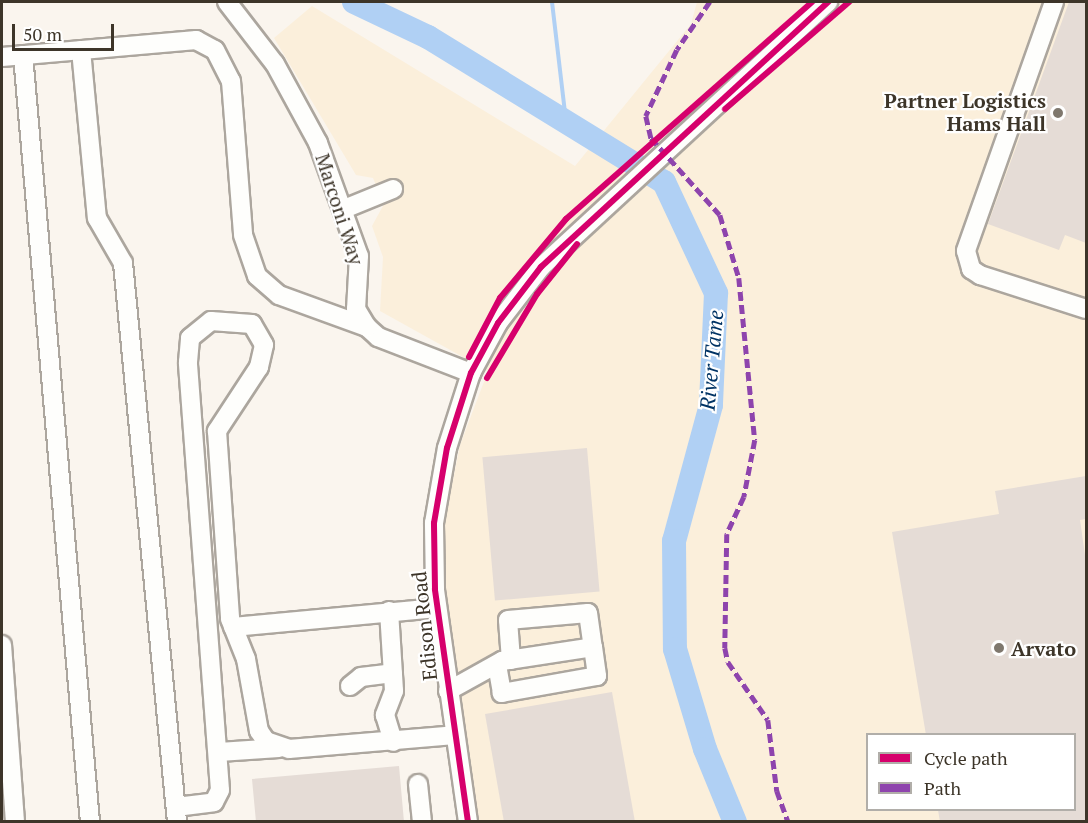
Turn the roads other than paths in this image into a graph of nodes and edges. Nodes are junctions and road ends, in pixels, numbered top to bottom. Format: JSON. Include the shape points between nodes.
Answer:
{"nodes":[{"id":1,"x":227,"y":2,"type":"edge"},
{"id":2,"x":828,"y":2,"type":"edge"},
{"id":3,"x":1054,"y":2,"type":"edge"},
{"id":4,"x":81,"y":50,"type":"junction"},
{"id":5,"x":23,"y":55,"type":"junction"},
{"id":6,"x":2,"y":57,"type":"edge"},
{"id":7,"x":393,"y":189,"type":"dead end"},
{"id":8,"x":344,"y":209,"type":"junction"},
{"id":9,"x":1086,"y":309,"type":"edge"},
{"id":10,"x":367,"y":327,"type":"junction"},
{"id":11,"x":471,"y":374,"type":"junction"},
{"id":12,"x":437,"y":608,"type":"junction"},
{"id":13,"x":389,"y":611,"type":"junction"},
{"id":14,"x":233,"y":627,"type":"junction"},
{"id":15,"x":2,"y":645,"type":"edge"},
{"id":16,"x":593,"y":647,"type":"junction"},
{"id":17,"x":504,"y":662,"type":"junction"},
{"id":18,"x":393,"y":674,"type":"junction"},
{"id":19,"x":350,"y":686,"type":"dead end"},
{"id":20,"x":448,"y":691,"type":"junction"},
{"id":21,"x":454,"y":735,"type":"junction"},
{"id":22,"x":393,"y":742,"type":"junction"},
{"id":23,"x":279,"y":748,"type":"junction"},
{"id":24,"x":219,"y":752,"type":"junction"},
{"id":25,"x":418,"y":784,"type":"dead end"},
{"id":26,"x":176,"y":814,"type":"edge"},
{"id":27,"x":15,"y":822,"type":"edge"},
{"id":28,"x":90,"y":822,"type":"edge"},
{"id":29,"x":422,"y":822,"type":"edge"},
{"id":30,"x":468,"y":822,"type":"edge"}],
"edges":[{"from":1,"to":8,"type":"street","name":"Marconi Way","via":[[298,103]]},
{"from":2,"to":11,"type":"street","name":"Edison Road","via":[[541,267],[498,323]]},
{"from":3,"to":9,"type":"street","via":[[966,251],[971,269],[980,275]]},
{"from":4,"to":5,"type":"street"},
{"from":4,"to":10,"type":"street","via":[[196,40],[215,50],[231,81],[243,235],[257,276],[279,295]]},
{"from":4,"to":26,"type":"street","via":[[97,218],[123,263]]},
{"from":5,"to":6,"type":"street"},
{"from":5,"to":28,"type":"street"},
{"from":7,"to":8,"type":"street"},
{"from":8,"to":10,"type":"street","name":"Marconi Way","via":[[362,271],[356,309]]},
{"from":10,"to":11,"type":"street","via":[[378,337]]},
{"from":11,"to":12,"type":"street","name":"Edison Road","via":[[439,486]]},
{"from":12,"to":13,"type":"street"},
{"from":12,"to":20,"type":"street","name":"Edison Road"},
{"from":13,"to":14,"type":"street"},
{"from":13,"to":18,"type":"street"},
{"from":14,"to":23,"type":"street","via":[[246,659],[255,721],[267,741]]},
{"from":14,"to":24,"type":"street","via":[[216,431],[259,367],[264,345],[252,324],[224,318],[211,321],[190,338],[188,362]]},
{"from":15,"to":27,"type":"street"},
{"from":16,"to":17,"type":"street"},
{"from":16,"to":17,"type":"street","via":[[597,676],[502,693]]},
{"from":16,"to":17,"type":"street","via":[[588,613],[508,620]]},
{"from":17,"to":20,"type":"street"},
{"from":18,"to":19,"type":"street","via":[[361,676]]},
{"from":18,"to":22,"type":"street","via":[[386,715]]},
{"from":20,"to":21,"type":"street","name":"Edison Road"},
{"from":21,"to":22,"type":"street"},
{"from":21,"to":30,"type":"street","name":"Edison Road"},
{"from":22,"to":23,"type":"street"},
{"from":23,"to":24,"type":"street"},
{"from":24,"to":26,"type":"street","via":[[220,790],[214,802]]},
{"from":25,"to":29,"type":"street"}]}
